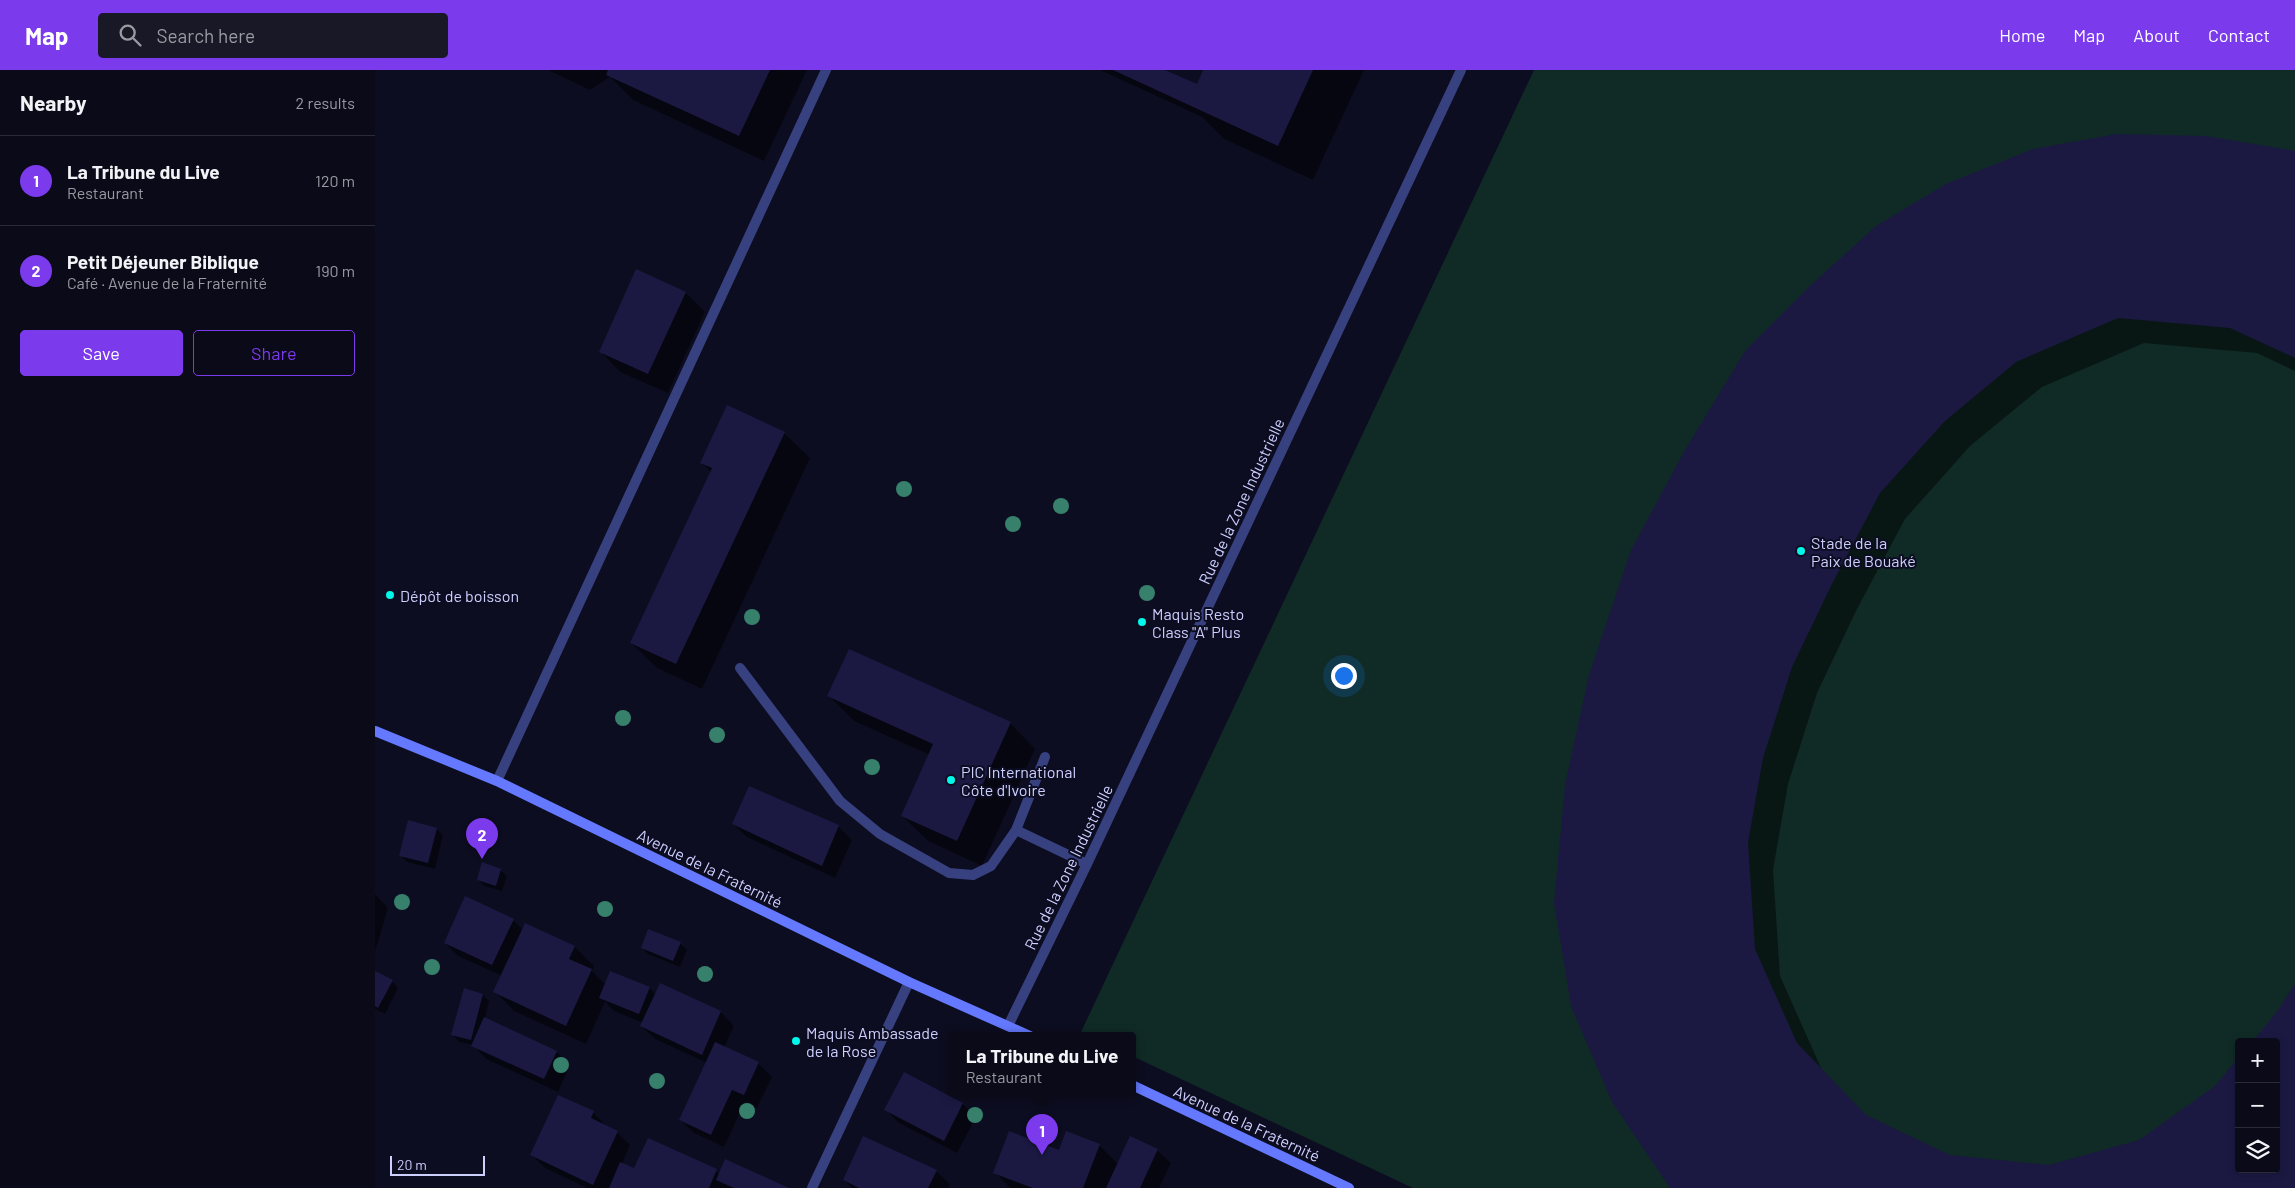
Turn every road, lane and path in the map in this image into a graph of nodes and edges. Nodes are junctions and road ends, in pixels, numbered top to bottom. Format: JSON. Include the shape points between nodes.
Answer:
{"nodes":[{"id":1,"x":826,"y":70,"type":"edge"},
{"id":2,"x":1461,"y":70,"type":"edge"},
{"id":3,"x":740,"y":668,"type":"dead end"},
{"id":4,"x":375,"y":731,"type":"edge"},
{"id":5,"x":1045,"y":757,"type":"dead end"},
{"id":6,"x":497,"y":780,"type":"junction"},
{"id":7,"x":1016,"y":830,"type":"junction"},
{"id":8,"x":1087,"y":864,"type":"junction"},
{"id":9,"x":909,"y":982,"type":"junction"},
{"id":10,"x":1008,"y":1026,"type":"junction"},
{"id":11,"x":1021,"y":1032,"type":"edge"},
{"id":12,"x":1136,"y":1087,"type":"edge"},
{"id":13,"x":812,"y":1188,"type":"edge"},
{"id":14,"x":1349,"y":1188,"type":"edge"}],
"edges":[{"from":1,"to":6,"type":"street"},
{"from":2,"to":8,"type":"street","name":"Rue de la Zone Industrielle"},
{"from":3,"to":7,"type":"street","via":[[840,801],[880,834],[949,873],[973,875],[991,866]]},
{"from":4,"to":6,"type":"street","name":"Avenue de la Fraternité"},
{"from":5,"to":7,"type":"street"},
{"from":6,"to":9,"type":"street","name":"Avenue de la Fraternité"},
{"from":7,"to":8,"type":"street"},
{"from":8,"to":10,"type":"street","name":"Rue de la Zone Industrielle"},
{"from":9,"to":10,"type":"street","name":"Avenue de la Fraternité"},
{"from":9,"to":13,"type":"street"},
{"from":10,"to":11,"type":"street","name":"Avenue de la Fraternité"},
{"from":12,"to":14,"type":"street","name":"Avenue de la Fraternité"}]}
